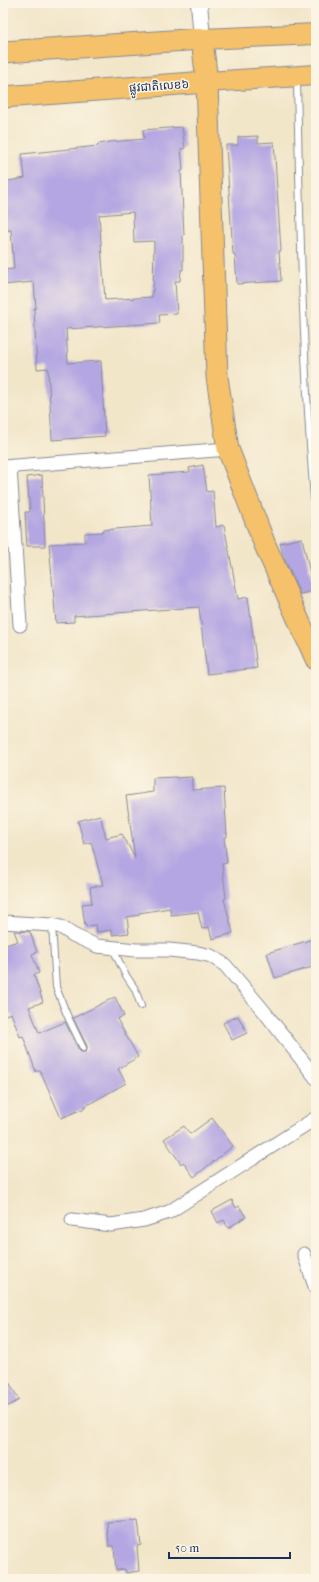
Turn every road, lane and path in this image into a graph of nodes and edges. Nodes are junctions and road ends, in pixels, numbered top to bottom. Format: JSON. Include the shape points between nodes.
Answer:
{"nodes":[{"id":1,"x":199,"y":3,"type":"edge"},
{"id":2,"x":316,"y":34,"type":"edge"},
{"id":3,"x":202,"y":39,"type":"junction"},
{"id":4,"x":3,"y":52,"type":"edge"},
{"id":5,"x":307,"y":75,"type":"edge"},
{"id":6,"x":207,"y":82,"type":"junction"},
{"id":7,"x":3,"y":97,"type":"edge"},
{"id":8,"x":316,"y":146,"type":"edge"},
{"id":9,"x":316,"y":156,"type":"edge"},
{"id":10,"x":228,"y":449,"type":"junction"},
{"id":11,"x":6,"y":467,"type":"edge"},
{"id":12,"x":316,"y":522,"type":"edge"},
{"id":13,"x":20,"y":625,"type":"dead end"},
{"id":14,"x":316,"y":659,"type":"edge"},
{"id":15,"x":3,"y":922,"type":"edge"},
{"id":16,"x":52,"y":925,"type":"junction"},
{"id":17,"x":113,"y":949,"type":"junction"},
{"id":18,"x":141,"y":1006,"type":"dead end"},
{"id":19,"x":83,"y":1048,"type":"dead end"},
{"id":20,"x":316,"y":1078,"type":"edge"},
{"id":21,"x":316,"y":1118,"type":"edge"},
{"id":22,"x":72,"y":1220,"type":"dead end"},
{"id":23,"x":304,"y":1254,"type":"dead end"},
{"id":24,"x":316,"y":1289,"type":"edge"}],
"edges":[{"from":1,"to":3,"type":"street"},
{"from":2,"to":3,"type":"main road"},
{"from":3,"to":4,"type":"highway"},
{"from":3,"to":6,"type":"highway"},
{"from":5,"to":6,"type":"main road","name":"ផ្លូវជាតិលេខ៦"},
{"from":5,"to":12,"type":"lane","via":[[302,280],[308,439]]},
{"from":6,"to":7,"type":"highway","name":"ផ្លូវជាតិលេខ៦"},
{"from":6,"to":10,"type":"highway","via":[[218,377]]},
{"from":8,"to":9,"type":"lane"},
{"from":10,"to":11,"type":"street"},
{"from":10,"to":14,"type":"highway","via":[[265,545]]},
{"from":11,"to":13,"type":"street"},
{"from":15,"to":16,"type":"street"},
{"from":16,"to":17,"type":"street","via":[[97,946]]},
{"from":16,"to":19,"type":"lane","via":[[56,987]]},
{"from":17,"to":18,"type":"lane"},
{"from":17,"to":20,"type":"street","via":[[169,950],[211,956],[225,965]]},
{"from":21,"to":22,"type":"street","via":[[169,1212],[144,1220],[111,1225]]},
{"from":23,"to":24,"type":"street"}]}
